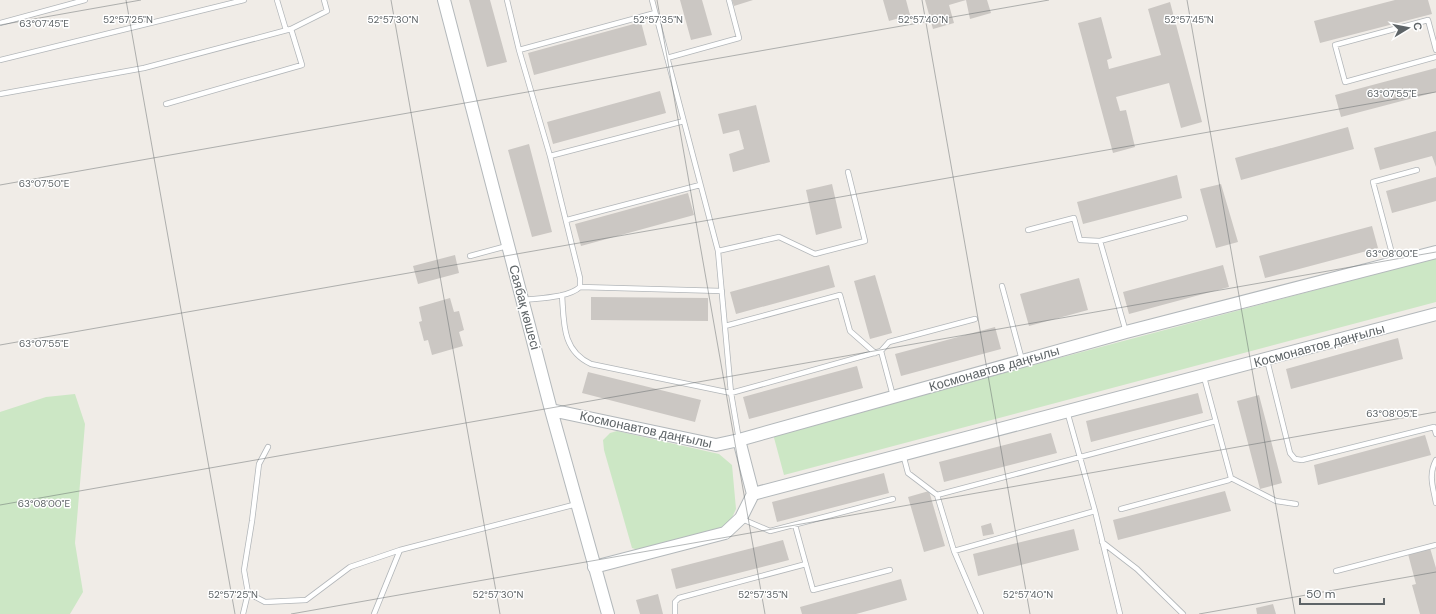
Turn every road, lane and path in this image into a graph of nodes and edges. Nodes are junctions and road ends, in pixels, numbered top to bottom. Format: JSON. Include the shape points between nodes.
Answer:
{"nodes":[{"id":1,"x":85,"y":0,"type":"edge"},
{"id":2,"x":244,"y":0,"type":"edge"},
{"id":3,"x":277,"y":0,"type":"edge"},
{"id":4,"x":324,"y":0,"type":"edge"},
{"id":5,"x":444,"y":0,"type":"edge"},
{"id":6,"x":507,"y":0,"type":"edge"},
{"id":7,"x":652,"y":0,"type":"edge"},
{"id":8,"x":728,"y":0,"type":"edge"},
{"id":9,"x":655,"y":13,"type":"junction"},
{"id":10,"x":0,"y":23,"type":"edge"},
{"id":11,"x":288,"y":29,"type":"junction"},
{"id":12,"x":1434,"y":36,"type":"edge"},
{"id":13,"x":519,"y":50,"type":"junction"},
{"id":14,"x":1436,"y":50,"type":"edge"},
{"id":15,"x":1436,"y":57,"type":"edge"},
{"id":16,"x":667,"y":58,"type":"junction"},
{"id":17,"x":0,"y":60,"type":"edge"},
{"id":18,"x":0,"y":94,"type":"edge"},
{"id":19,"x":166,"y":104,"type":"dead end"},
{"id":20,"x":684,"y":121,"type":"junction"},
{"id":21,"x":550,"y":156,"type":"junction"},
{"id":22,"x":1417,"y":170,"type":"dead end"},
{"id":23,"x":848,"y":172,"type":"dead end"},
{"id":24,"x":700,"y":185,"type":"junction"},
{"id":25,"x":1185,"y":218,"type":"dead end"},
{"id":26,"x":567,"y":220,"type":"junction"},
{"id":27,"x":1028,"y":230,"type":"dead end"},
{"id":28,"x":1100,"y":242,"type":"junction"},
{"id":29,"x":508,"y":245,"type":"junction"},
{"id":30,"x":718,"y":251,"type":"junction"},
{"id":31,"x":1436,"y":252,"type":"edge"},
{"id":32,"x":470,"y":256,"type":"dead end"},
{"id":33,"x":1395,"y":263,"type":"junction"},
{"id":34,"x":1002,"y":286,"type":"dead end"},
{"id":35,"x":580,"y":287,"type":"junction"},
{"id":36,"x":722,"y":291,"type":"junction"},
{"id":37,"x":562,"y":295,"type":"junction"},
{"id":38,"x":523,"y":300,"type":"junction"},
{"id":39,"x":1436,"y":314,"type":"edge"},
{"id":40,"x":974,"y":319,"type":"dead end"},
{"id":41,"x":725,"y":326,"type":"junction"},
{"id":42,"x":1126,"y":332,"type":"junction"},
{"id":43,"x":881,"y":351,"type":"junction"},
{"id":44,"x":875,"y":353,"type":"junction"},
{"id":45,"x":1266,"y":359,"type":"junction"},
{"id":46,"x":1022,"y":360,"type":"junction"},
{"id":47,"x":1203,"y":375,"type":"junction"},
{"id":48,"x":731,"y":393,"type":"junction"},
{"id":49,"x":894,"y":396,"type":"junction"},
{"id":50,"x":551,"y":410,"type":"junction"},
{"id":51,"x":1067,"y":411,"type":"junction"},
{"id":52,"x":1216,"y":421,"type":"junction"},
{"id":53,"x":1436,"y":434,"type":"edge"},
{"id":54,"x":739,"y":440,"type":"junction"},
{"id":55,"x":268,"y":447,"type":"dead end"},
{"id":56,"x":903,"y":454,"type":"junction"},
{"id":57,"x":1080,"y":457,"type":"junction"},
{"id":58,"x":1436,"y":460,"type":"edge"},
{"id":59,"x":1231,"y":478,"type":"junction"},
{"id":60,"x":753,"y":494,"type":"junction"},
{"id":61,"x":937,"y":494,"type":"junction"},
{"id":62,"x":893,"y":499,"type":"dead end"},
{"id":63,"x":1436,"y":503,"type":"edge"},
{"id":64,"x":577,"y":504,"type":"junction"},
{"id":65,"x":1296,"y":504,"type":"dead end"},
{"id":66,"x":1121,"y":509,"type":"dead end"},
{"id":67,"x":1095,"y":511,"type":"junction"},
{"id":68,"x":741,"y":518,"type":"junction"},
{"id":69,"x":795,"y":524,"type":"junction"},
{"id":70,"x":1102,"y":542,"type":"junction"},
{"id":71,"x":1436,"y":544,"type":"edge"},
{"id":72,"x":400,"y":550,"type":"junction"},
{"id":73,"x":954,"y":550,"type":"junction"},
{"id":74,"x":806,"y":564,"type":"junction"},
{"id":75,"x":594,"y":567,"type":"junction"},
{"id":76,"x":890,"y":570,"type":"dead end"},
{"id":77,"x":1336,"y":571,"type":"dead end"},
{"id":78,"x":248,"y":593,"type":"junction"},
{"id":79,"x":243,"y":614,"type":"edge"},
{"id":80,"x":374,"y":614,"type":"edge"},
{"id":81,"x":608,"y":614,"type":"edge"},
{"id":82,"x":675,"y":614,"type":"edge"},
{"id":83,"x":981,"y":614,"type":"edge"},
{"id":84,"x":1120,"y":614,"type":"edge"},
{"id":85,"x":1183,"y":614,"type":"edge"}],
"edges":[{"from":1,"to":10,"type":"lane"},
{"from":2,"to":17,"type":"lane"},
{"from":3,"to":11,"type":"lane"},
{"from":4,"to":11,"type":"lane","via":[[327,11]]},
{"from":5,"to":29,"type":"street","name":"Саябақ көшесі"},
{"from":6,"to":13,"type":"lane"},
{"from":7,"to":9,"type":"lane"},
{"from":8,"to":16,"type":"lane","via":[[739,38]]},
{"from":9,"to":13,"type":"lane"},
{"from":9,"to":16,"type":"lane"},
{"from":11,"to":18,"type":"lane","via":[[144,68]]},
{"from":11,"to":19,"type":"lane","via":[[302,65]]},
{"from":12,"to":14,"type":"lane"},
{"from":12,"to":15,"type":"lane","via":[[1428,20],[1335,45],[1345,82]]},
{"from":13,"to":21,"type":"lane"},
{"from":16,"to":20,"type":"lane"},
{"from":20,"to":21,"type":"lane"},
{"from":20,"to":24,"type":"lane"},
{"from":21,"to":26,"type":"lane"},
{"from":22,"to":33,"type":"lane","via":[[1373,182]]},
{"from":23,"to":30,"type":"lane","via":[[865,241],[815,254],[778,237]]},
{"from":24,"to":26,"type":"lane"},
{"from":24,"to":30,"type":"lane"},
{"from":25,"to":28,"type":"lane"},
{"from":26,"to":35,"type":"lane"},
{"from":27,"to":28,"type":"lane","via":[[1074,218],[1080,240]]},
{"from":28,"to":42,"type":"lane"},
{"from":29,"to":32,"type":"lane"},
{"from":29,"to":38,"type":"street","name":"Саябақ көшесі"},
{"from":30,"to":36,"type":"lane"},
{"from":31,"to":33,"type":"street","name":"Космонавтов даңғылы"},
{"from":33,"to":42,"type":"street","name":"Космонавтов даңғылы"},
{"from":34,"to":46,"type":"lane"},
{"from":35,"to":36,"type":"lane"},
{"from":35,"to":37,"type":"lane"},
{"from":36,"to":41,"type":"lane"},
{"from":37,"to":38,"type":"lane"},
{"from":37,"to":48,"type":"lane","via":[[566,336],[572,350],[582,360]]},
{"from":38,"to":50,"type":"street","name":"Саябақ көшесі"},
{"from":39,"to":45,"type":"street","name":"Космонавтов даңғылы"},
{"from":40,"to":43,"type":"lane","via":[[889,342]]},
{"from":41,"to":44,"type":"lane","via":[[840,295],[850,331]]},
{"from":41,"to":48,"type":"lane"},
{"from":42,"to":46,"type":"street","name":"Космонавтов даңғылы"},
{"from":43,"to":44,"type":"lane"},
{"from":43,"to":49,"type":"lane"},
{"from":44,"to":48,"type":"lane"},
{"from":45,"to":47,"type":"street","name":"Космонавтов даңғылы"},
{"from":45,"to":53,"type":"lane","via":[[1290,453],[1295,459],[1302,460],[1434,427]]},
{"from":46,"to":49,"type":"street","name":"Космонавтов даңғылы"},
{"from":47,"to":51,"type":"street","name":"Космонавтов даңғылы"},
{"from":47,"to":52,"type":"lane"},
{"from":48,"to":54,"type":"lane"},
{"from":49,"to":54,"type":"street","name":"Космонавтов даңғылы"},
{"from":50,"to":54,"type":"street","name":"Космонавтов даңғылы","via":[[716,445]]},
{"from":50,"to":64,"type":"street","name":"Саябақ көшесі"},
{"from":51,"to":56,"type":"street","name":"Космонавтов даңғылы"},
{"from":51,"to":57,"type":"lane"},
{"from":52,"to":57,"type":"lane"},
{"from":52,"to":59,"type":"lane"},
{"from":54,"to":60,"type":"street"},
{"from":55,"to":78,"type":"lane","via":[[259,464],[244,570]]},
{"from":56,"to":60,"type":"street","name":"Космонавтов даңғылы"},
{"from":56,"to":61,"type":"lane","via":[[908,472]]},
{"from":57,"to":61,"type":"lane"},
{"from":57,"to":67,"type":"lane"},
{"from":58,"to":63,"type":"lane","via":[[1431,473]]},
{"from":59,"to":65,"type":"lane","via":[[1276,501]]},
{"from":59,"to":66,"type":"lane"},
{"from":60,"to":68,"type":"street"},
{"from":61,"to":73,"type":"lane"},
{"from":62,"to":69,"type":"lane"},
{"from":64,"to":72,"type":"lane"},
{"from":64,"to":75,"type":"street","name":"Саябақ көшесі"},
{"from":67,"to":70,"type":"lane"},
{"from":67,"to":73,"type":"lane"},
{"from":68,"to":69,"type":"lane","via":[[770,531]]},
{"from":68,"to":75,"type":"street","via":[[725,533]]},
{"from":69,"to":74,"type":"lane"},
{"from":70,"to":84,"type":"lane"},
{"from":70,"to":85,"type":"lane","via":[[1137,569]]},
{"from":71,"to":77,"type":"lane"},
{"from":72,"to":78,"type":"lane","via":[[350,567],[306,600],[265,602]]},
{"from":72,"to":80,"type":"lane"},
{"from":73,"to":83,"type":"lane"},
{"from":74,"to":76,"type":"lane","via":[[813,590]]},
{"from":74,"to":82,"type":"lane","via":[[679,598],[675,602]]},
{"from":75,"to":81,"type":"street","name":"Саябақ көшесі"},
{"from":78,"to":79,"type":"lane"}]}
